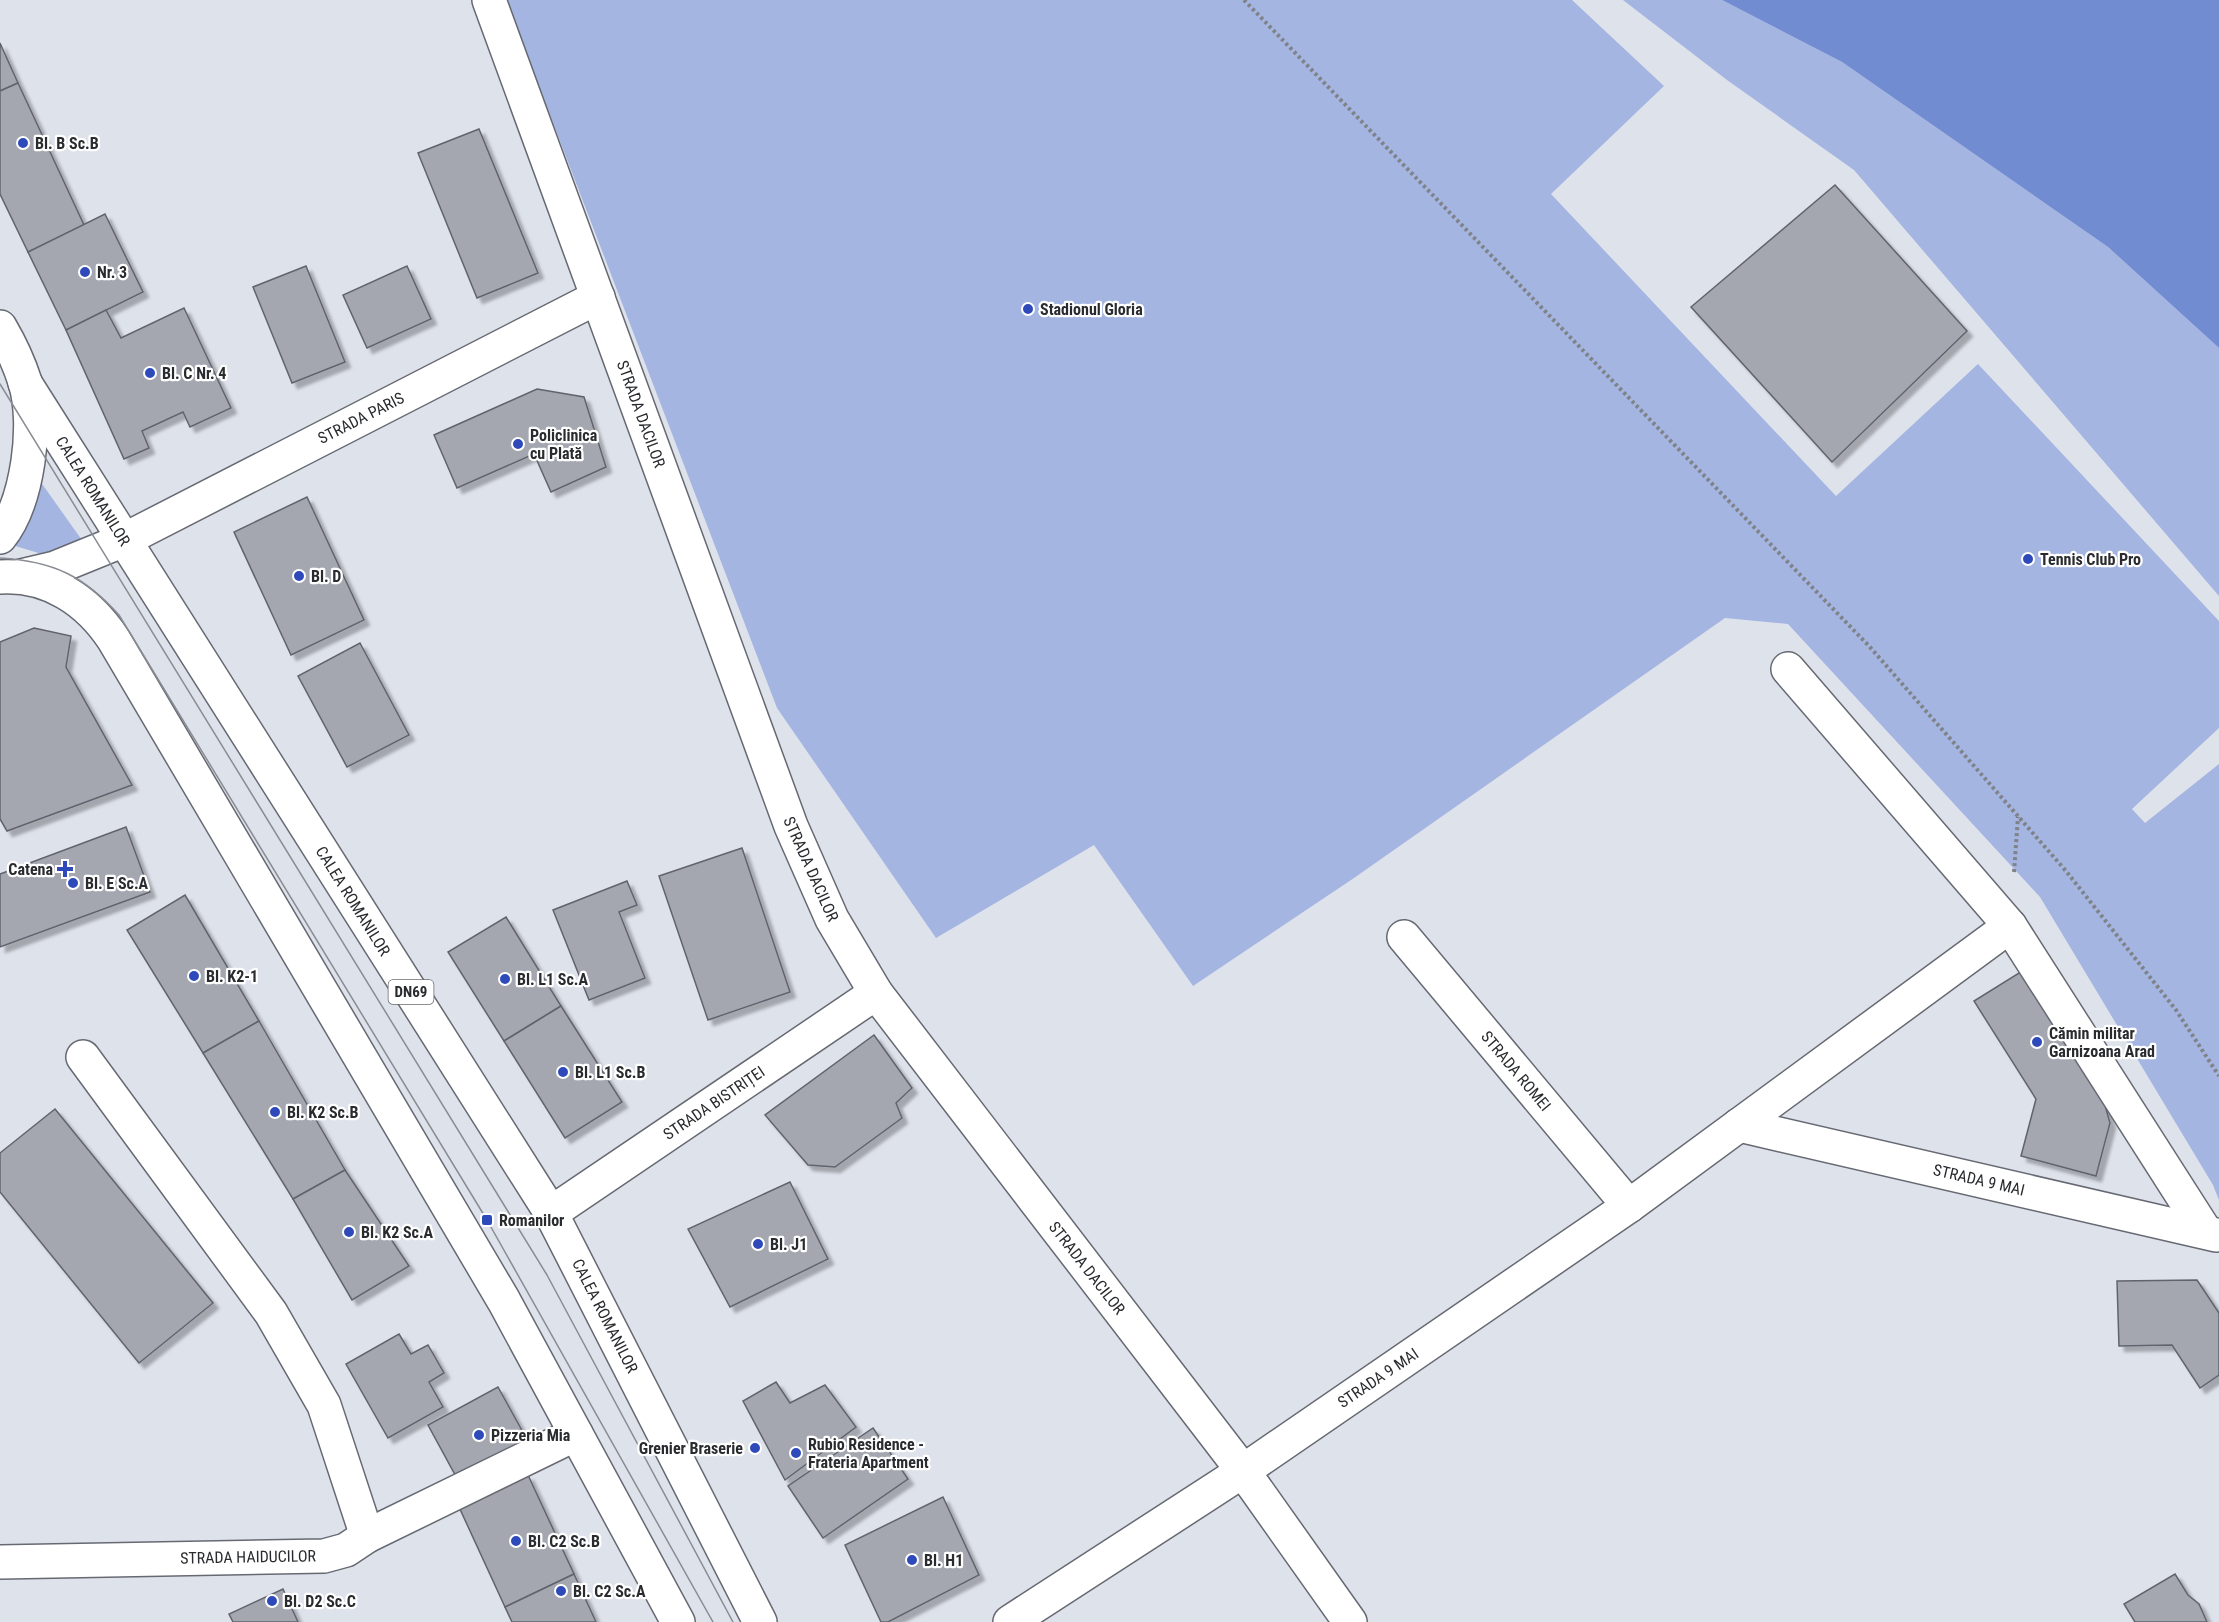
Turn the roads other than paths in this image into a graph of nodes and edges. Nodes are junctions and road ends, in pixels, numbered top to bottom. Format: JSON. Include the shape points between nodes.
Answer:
{"nodes":[{"id":1,"x":489,"y":0,"type":"edge"},
{"id":2,"x":598,"y":297,"type":"junction"},
{"id":3,"x":0,"y":327,"type":"edge"},
{"id":4,"x":25,"y":383,"type":"junction"},
{"id":5,"x":0,"y":537,"type":"edge"},
{"id":6,"x":124,"y":540,"type":"junction"},
{"id":7,"x":10,"y":577,"type":"edge"},
{"id":8,"x":1788,"y":669,"type":"dead end"},
{"id":9,"x":2010,"y":926,"type":"junction"},
{"id":10,"x":1404,"y":937,"type":"dead end"},
{"id":11,"x":876,"y":993,"type":"junction"},
{"id":12,"x":83,"y":1057,"type":"dead end"},
{"id":13,"x":1739,"y":1125,"type":"junction"},
{"id":14,"x":1629,"y":1206,"type":"junction"},
{"id":15,"x":551,"y":1213,"type":"junction"},
{"id":16,"x":2212,"y":1234,"type":"edge"},
{"id":17,"x":576,"y":1434,"type":"junction"},
{"id":18,"x":1243,"y":1471,"type":"junction"},
{"id":19,"x":367,"y":1536,"type":"junction"},
{"id":20,"x":0,"y":1562,"type":"edge"},
{"id":21,"x":678,"y":1622,"type":"edge"},
{"id":22,"x":760,"y":1622,"type":"edge"},
{"id":23,"x":1010,"y":1622,"type":"edge"},
{"id":24,"x":1350,"y":1622,"type":"edge"}],
"edges":[{"from":1,"to":2,"type":"street","name":"STRADA DACILOR"},
{"from":2,"to":6,"type":"street","name":"STRADA PARIS"},
{"from":2,"to":11,"type":"street","name":"STRADA DACILOR","via":[[791,826],[832,919]]},
{"from":3,"to":4,"type":"street"},
{"from":4,"to":5,"type":"street","via":[[29,453],[21,496]]},
{"from":4,"to":6,"type":"street","name":"CALEA ROMANILOR","number":"DN69"},
{"from":6,"to":7,"type":"street","name":"STRADA PARIS","via":[[55,568]]},
{"from":6,"to":15,"type":"street","name":"CALEA ROMANILOR","number":"DN69"},
{"from":7,"to":17,"type":"street","via":[[42,580],[69,593],[92,612],[114,640],[504,1301]]},
{"from":8,"to":9,"type":"street"},
{"from":9,"to":13,"type":"street","name":"STRADA 9 MAI"},
{"from":9,"to":16,"type":"street"},
{"from":10,"to":14,"type":"street","name":"STRADA ROMEI"},
{"from":11,"to":15,"type":"street","name":"STRADA BISTRIȚEI"},
{"from":11,"to":18,"type":"street","name":"STRADA DACILOR"},
{"from":12,"to":19,"type":"street","via":[[271,1313],[324,1405]]},
{"from":13,"to":14,"type":"street","name":"STRADA 9 MAI"},
{"from":13,"to":16,"type":"street","name":"STRADA 9 MAI"},
{"from":14,"to":18,"type":"street","name":"STRADA 9 MAI"},
{"from":15,"to":22,"type":"street","name":"CALEA ROMANILOR","number":"DN69"},
{"from":17,"to":19,"type":"street","name":"STRADA HAIDUCILOR"},
{"from":17,"to":21,"type":"street"},
{"from":18,"to":23,"type":"street","name":"STRADA 9 MAI"},
{"from":18,"to":24,"type":"street","name":"STRADA DACILOR"},
{"from":19,"to":20,"type":"street","name":"STRADA HAIDUCILOR","via":[[346,1550],[324,1556]]}]}
